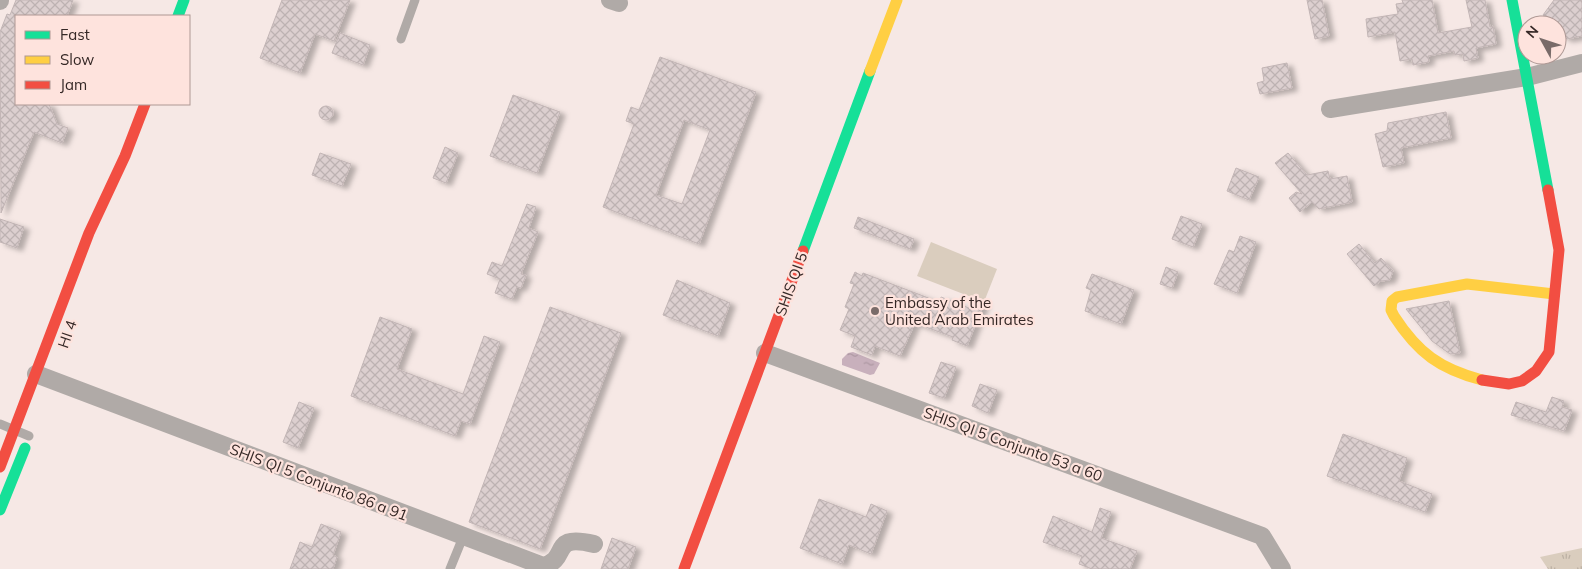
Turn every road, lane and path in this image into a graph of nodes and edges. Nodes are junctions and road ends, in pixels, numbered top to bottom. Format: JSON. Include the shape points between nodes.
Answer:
{"nodes":[{"id":1,"x":184,"y":0,"type":"edge"},
{"id":2,"x":415,"y":0,"type":"edge"},
{"id":3,"x":897,"y":0,"type":"edge"},
{"id":4,"x":1512,"y":0,"type":"edge"},
{"id":5,"x":178,"y":15,"type":"edge"},
{"id":6,"x":401,"y":39,"type":"dead end"},
{"id":7,"x":1582,"y":63,"type":"edge"},
{"id":8,"x":1527,"y":77,"type":"junction"},
{"id":9,"x":145,"y":105,"type":"edge"},
{"id":10,"x":1330,"y":109,"type":"dead end"},
{"id":11,"x":125,"y":156,"type":"junction"},
{"id":12,"x":103,"y":231,"type":"dead end"},
{"id":13,"x":1554,"y":294,"type":"junction"},
{"id":14,"x":765,"y":353,"type":"junction"},
{"id":15,"x":47,"y":379,"type":"junction"},
{"id":16,"x":0,"y":424,"type":"edge"},
{"id":17,"x":15,"y":430,"type":"junction"},
{"id":18,"x":31,"y":431,"type":"joint"},
{"id":19,"x":0,"y":467,"type":"edge"},
{"id":20,"x":0,"y":510,"type":"edge"},
{"id":21,"x":463,"y":537,"type":"junction"},
{"id":22,"x":594,"y":544,"type":"dead end"},
{"id":23,"x":450,"y":569,"type":"edge"},
{"id":24,"x":684,"y":569,"type":"edge"},
{"id":25,"x":1282,"y":569,"type":"edge"}],
"edges":[{"from":1,"to":5,"type":"street"},
{"from":2,"to":6,"type":"lane"},
{"from":3,"to":14,"type":"street","name":"SHIS QI 5"},
{"from":4,"to":8,"type":"street"},
{"from":7,"to":8,"type":"street"},
{"from":8,"to":10,"type":"street"},
{"from":8,"to":13,"type":"street","via":[[1559,250]]},
{"from":9,"to":11,"type":"street","name":"HI 4"},
{"from":11,"to":12,"type":"street","name":"HI 4"},
{"from":11,"to":15,"type":"street","name":"HI 4","via":[[89,233]]},
{"from":13,"to":13,"type":"street","via":[[1549,352],[1542,364],[1518,383],[1478,379],[1436,363],[1391,310],[1392,301],[1397,298],[1467,284]]},
{"from":14,"to":24,"type":"street","name":"SHIS QI 5"},
{"from":14,"to":25,"type":"street","name":"SHIS QI 5 Conjunto 53 a 60","via":[[1262,536]]},
{"from":15,"to":17,"type":"street","name":"HI 4"},
{"from":15,"to":21,"type":"street","name":"SHIS QI 5 Conjunto 86 a 91"},
{"from":16,"to":17,"type":"lane"},
{"from":17,"to":18,"type":"lane"},
{"from":17,"to":19,"type":"street","name":"HI 4"},
{"from":18,"to":20,"type":"street"},
{"from":21,"to":22,"type":"street","name":"SHIS QI 5 Conjunto 86 a 91","via":[[543,566],[549,565],[567,542],[575,540]]},
{"from":21,"to":23,"type":"lane"}]}
